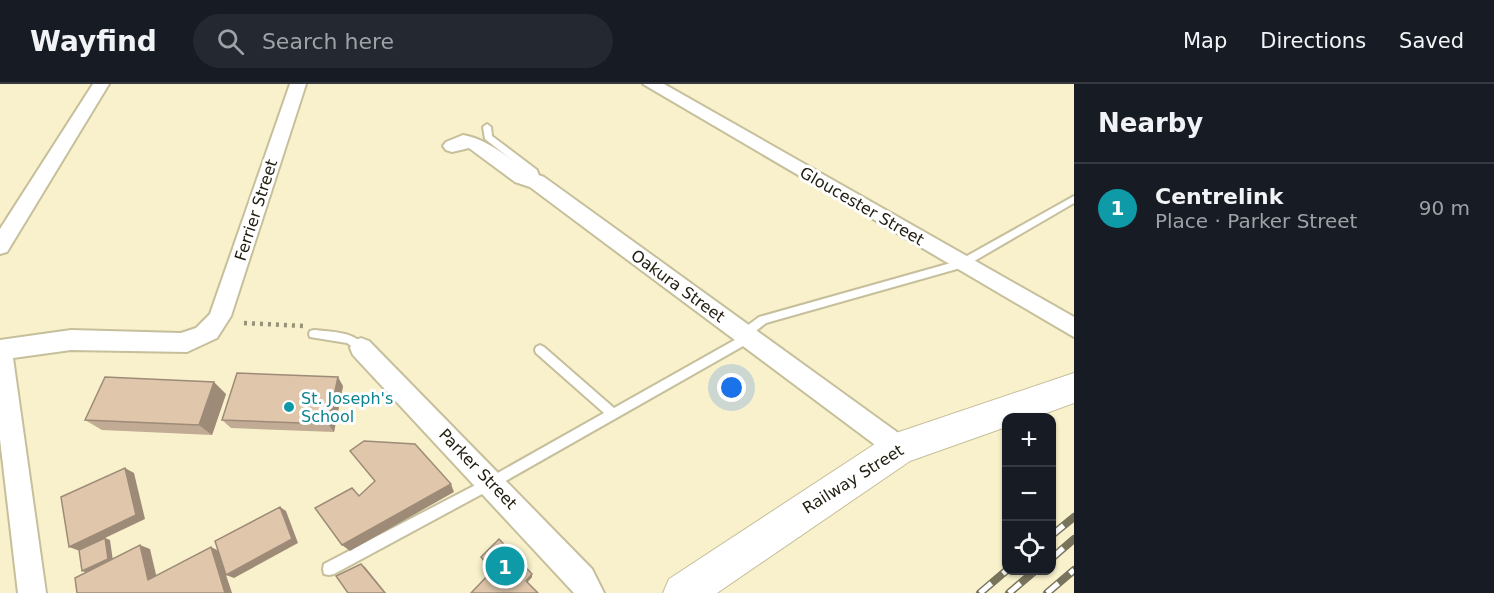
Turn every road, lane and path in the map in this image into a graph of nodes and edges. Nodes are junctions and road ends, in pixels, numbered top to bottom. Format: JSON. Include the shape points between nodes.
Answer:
{"nodes":[{"id":1,"x":101,"y":84,"type":"edge"},
{"id":2,"x":298,"y":84,"type":"edge"},
{"id":3,"x":651,"y":84,"type":"edge"},
{"id":4,"x":487,"y":127,"type":"dead end"},
{"id":5,"x":452,"y":146,"type":"dead end"},
{"id":6,"x":537,"y":182,"type":"junction"},
{"id":7,"x":1074,"y":198,"type":"edge"},
{"id":8,"x":0,"y":246,"type":"edge"},
{"id":9,"x":961,"y":264,"type":"junction"},
{"id":10,"x":244,"y":323,"type":"dead end"},
{"id":11,"x":1074,"y":328,"type":"edge"},
{"id":12,"x":314,"y":334,"type":"joint"},
{"id":13,"x":746,"y":336,"type":"junction"},
{"id":14,"x":361,"y":348,"type":"joint"},
{"id":15,"x":0,"y":349,"type":"edge"},
{"id":16,"x":540,"y":350,"type":"dead end"},
{"id":17,"x":1074,"y":388,"type":"edge"},
{"id":18,"x":614,"y":415,"type":"junction"},
{"id":19,"x":899,"y":448,"type":"junction"},
{"id":20,"x":491,"y":483,"type":"junction"},
{"id":21,"x":329,"y":569,"type":"dead end"},
{"id":22,"x":32,"y":593,"type":"edge"},
{"id":23,"x":590,"y":593,"type":"edge"},
{"id":24,"x":683,"y":593,"type":"edge"}],
"edges":[{"from":1,"to":8,"type":"street"},
{"from":2,"to":15,"type":"street","name":"Ferrier Street","via":[[220,316],[207,333],[181,343],[71,340]]},
{"from":3,"to":9,"type":"street","name":"Gloucester Street"},
{"from":4,"to":6,"type":"lane","via":[[488,137],[534,172]]},
{"from":5,"to":6,"type":"street","name":"Oakura Street","via":[[474,142],[522,177]]},
{"from":6,"to":13,"type":"street","name":"Oakura Street"},
{"from":7,"to":9,"type":"lane"},
{"from":9,"to":11,"type":"street","name":"Gloucester Street"},
{"from":9,"to":13,"type":"lane","via":[[763,320]]},
{"from":10,"to":12,"type":"path","via":[[315,326]]},
{"from":12,"to":14,"type":"lane","via":[[349,339]]},
{"from":13,"to":18,"type":"lane"},
{"from":13,"to":19,"type":"street","name":"Oakura Street"},
{"from":14,"to":20,"type":"street","name":"Parker Street"},
{"from":15,"to":22,"type":"street"},
{"from":16,"to":18,"type":"lane"},
{"from":17,"to":19,"type":"street","name":"Railway Street"},
{"from":18,"to":20,"type":"lane"},
{"from":19,"to":24,"type":"street","name":"Railway Street"},
{"from":20,"to":21,"type":"lane"},
{"from":20,"to":23,"type":"street","name":"Parker Street","via":[[582,579]]}]}
